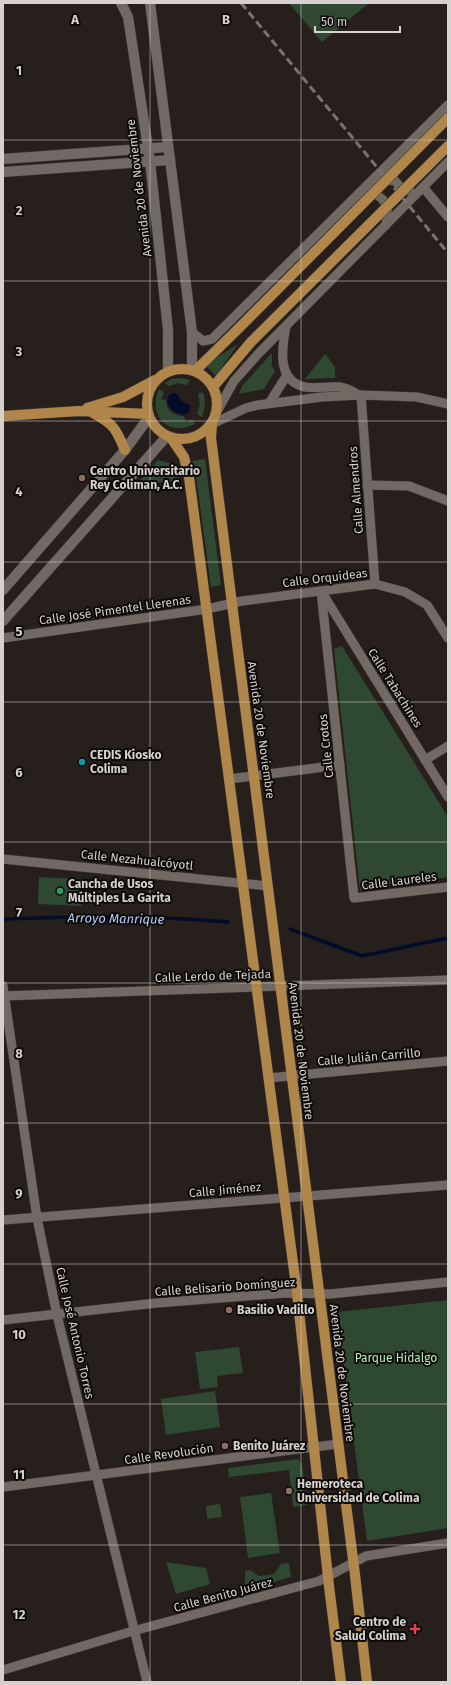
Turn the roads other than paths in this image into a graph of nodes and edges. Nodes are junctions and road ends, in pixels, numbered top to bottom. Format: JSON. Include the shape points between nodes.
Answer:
{"nodes":[{"id":1,"x":121,"y":3,"type":"edge"},
{"id":2,"x":150,"y":3,"type":"edge"},
{"id":3,"x":448,"y":105,"type":"edge"},
{"id":4,"x":448,"y":118,"type":"edge"},
{"id":5,"x":448,"y":146,"type":"edge"},
{"id":6,"x":168,"y":147,"type":"junction"},
{"id":7,"x":148,"y":149,"type":"junction"},
{"id":8,"x":3,"y":159,"type":"edge"},
{"id":9,"x":170,"y":160,"type":"junction"},
{"id":10,"x":150,"y":162,"type":"junction"},
{"id":11,"x":448,"y":162,"type":"edge"},
{"id":12,"x":390,"y":163,"type":"junction"},
{"id":13,"x":3,"y":172,"type":"edge"},
{"id":14,"x":420,"y":190,"type":"junction"},
{"id":15,"x":359,"y":193,"type":"junction"},
{"id":16,"x":448,"y":217,"type":"edge"},
{"id":17,"x":386,"y":225,"type":"junction"},
{"id":18,"x":286,"y":326,"type":"junction"},
{"id":19,"x":192,"y":332,"type":"junction"},
{"id":20,"x":193,"y":370,"type":"junction"},
{"id":21,"x":168,"y":371,"type":"junction"},
{"id":22,"x":287,"y":375,"type":"junction"},
{"id":23,"x":155,"y":380,"type":"junction"},
{"id":24,"x":213,"y":387,"type":"junction"},
{"id":25,"x":361,"y":395,"type":"junction"},
{"id":26,"x":270,"y":402,"type":"junction"},
{"id":27,"x":448,"y":404,"type":"edge"},
{"id":28,"x":78,"y":411,"type":"junction"},
{"id":29,"x":90,"y":411,"type":"junction"},
{"id":30,"x":216,"y":413,"type":"junction"},
{"id":31,"x":3,"y":416,"type":"edge"},
{"id":32,"x":148,"y":416,"type":"junction"},
{"id":33,"x":212,"y":424,"type":"junction"},
{"id":34,"x":169,"y":437,"type":"junction"},
{"id":35,"x":125,"y":450,"type":"junction"},
{"id":36,"x":367,"y":485,"type":"junction"},
{"id":37,"x":448,"y":501,"type":"edge"},
{"id":38,"x":375,"y":584,"type":"junction"},
{"id":39,"x":3,"y":590,"type":"edge"},
{"id":40,"x":321,"y":591,"type":"junction"},
{"id":41,"x":231,"y":603,"type":"junction"},
{"id":42,"x":207,"y":609,"type":"junction"},
{"id":43,"x":3,"y":620,"type":"edge"},
{"id":44,"x":3,"y":638,"type":"edge"},
{"id":45,"x":448,"y":638,"type":"edge"},
{"id":46,"x":448,"y":746,"type":"edge"},
{"id":47,"x":425,"y":760,"type":"junction"},
{"id":48,"x":340,"y":765,"type":"junction"},
{"id":49,"x":254,"y":776,"type":"junction"},
{"id":50,"x":229,"y":779,"type":"junction"},
{"id":51,"x":448,"y":797,"type":"edge"},
{"id":52,"x":3,"y":859,"type":"edge"},
{"id":53,"x":243,"y":884,"type":"junction"},
{"id":54,"x":268,"y":886,"type":"junction"},
{"id":55,"x":448,"y":887,"type":"edge"},
{"id":56,"x":354,"y":898,"type":"joint"},
{"id":57,"x":448,"y":980,"type":"edge"},
{"id":58,"x":3,"y":986,"type":"edge"},
{"id":59,"x":256,"y":986,"type":"junction"},
{"id":60,"x":280,"y":986,"type":"junction"},
{"id":61,"x":4,"y":996,"type":"edge"},
{"id":62,"x":448,"y":1061,"type":"edge"},
{"id":63,"x":291,"y":1076,"type":"junction"},
{"id":64,"x":268,"y":1078,"type":"junction"},
{"id":65,"x":448,"y":1185,"type":"edge"},
{"id":66,"x":307,"y":1196,"type":"junction"},
{"id":67,"x":284,"y":1198,"type":"junction"},
{"id":68,"x":37,"y":1218,"type":"junction"},
{"id":69,"x":3,"y":1220,"type":"edge"},
{"id":70,"x":448,"y":1282,"type":"edge"},
{"id":71,"x":297,"y":1293,"type":"junction"},
{"id":72,"x":319,"y":1294,"type":"junction"},
{"id":73,"x":57,"y":1315,"type":"junction"},
{"id":74,"x":3,"y":1320,"type":"edge"},
{"id":75,"x":338,"y":1444,"type":"junction"},
{"id":76,"x":313,"y":1447,"type":"junction"},
{"id":77,"x":97,"y":1475,"type":"junction"},
{"id":78,"x":3,"y":1487,"type":"edge"},
{"id":79,"x":448,"y":1543,"type":"edge"},
{"id":80,"x":353,"y":1563,"type":"junction"},
{"id":81,"x":328,"y":1576,"type":"junction"},
{"id":82,"x":133,"y":1632,"type":"junction"},
{"id":83,"x":3,"y":1670,"type":"edge"},
{"id":84,"x":147,"y":1682,"type":"edge"},
{"id":85,"x":341,"y":1682,"type":"edge"},
{"id":86,"x":367,"y":1682,"type":"edge"}],
"edges":[{"from":1,"to":7,"type":"main road","name":"Avenida 20 de Noviembre","via":[[128,17]]},
{"from":2,"to":6,"type":"main road"},
{"from":3,"to":12,"type":"street"},
{"from":4,"to":20,"type":"main road","bridge":true,"via":[[238,329]]},
{"from":5,"to":24,"type":"main road","bridge":true,"via":[[251,342]]},
{"from":6,"to":7,"type":"main road"},
{"from":6,"to":9,"type":"main road"},
{"from":7,"to":8,"type":"main road"},
{"from":7,"to":10,"type":"main road","name":"Avenida 20 de Noviembre"},
{"from":9,"to":10,"type":"main road"},
{"from":9,"to":19,"type":"main road"},
{"from":10,"to":13,"type":"main road"},
{"from":10,"to":21,"type":"main road","name":"Avenida 20 de Noviembre","via":[[168,330]]},
{"from":11,"to":14,"type":"street"},
{"from":12,"to":14,"type":"street","via":[[390,172],[394,180],[407,191]]},
{"from":12,"to":15,"type":"street"},
{"from":14,"to":16,"type":"street"},
{"from":14,"to":17,"type":"street"},
{"from":15,"to":17,"type":"street","via":[[368,191],[384,201],[388,213]]},
{"from":15,"to":19,"type":"street","via":[[212,339],[204,341]]},
{"from":17,"to":18,"type":"street"},
{"from":18,"to":22,"type":"street","via":[[281,351]]},
{"from":18,"to":30,"type":"street","via":[[234,381]]},
{"from":19,"to":20,"type":"main road"},
{"from":20,"to":21,"type":"main road"},
{"from":20,"to":24,"type":"main road"},
{"from":21,"to":23,"type":"main road"},
{"from":22,"to":25,"type":"street","via":[[305,387],[341,387]]},
{"from":22,"to":26,"type":"street"},
{"from":23,"to":28,"type":"main road","via":[[123,397]]},
{"from":23,"to":32,"type":"main road","via":[[148,393]]},
{"from":24,"to":30,"type":"main road","via":[[217,400]]},
{"from":25,"to":26,"type":"street"},
{"from":25,"to":27,"type":"street","via":[[417,397]]},
{"from":25,"to":36,"type":"street","name":"Calle Almendros"},
{"from":26,"to":33,"type":"street","via":[[246,408]]},
{"from":28,"to":29,"type":"main road"},
{"from":28,"to":31,"type":"main road"},
{"from":29,"to":32,"type":"main road"},
{"from":29,"to":35,"type":"main road","via":[[108,421]]},
{"from":30,"to":33,"type":"main road"},
{"from":32,"to":34,"type":"main road","via":[[160,432]]},
{"from":32,"to":35,"type":"main road"},
{"from":33,"to":34,"type":"main road","via":[[196,437]]},
{"from":33,"to":41,"type":"main road","name":"Avenida 20 de Noviembre","via":[[211,438]]},
{"from":34,"to":42,"type":"main road","via":[[184,457],[189,477]]},
{"from":34,"to":43,"type":"main road"},
{"from":35,"to":39,"type":"main road"},
{"from":36,"to":37,"type":"street","via":[[409,486]]},
{"from":36,"to":38,"type":"street","name":"Calle Almendros"},
{"from":38,"to":40,"type":"street","name":"Calle Orquídeas"},
{"from":38,"to":45,"type":"street","name":"Calle Orquídeas","via":[[405,592],[426,605]]},
{"from":40,"to":41,"type":"street","name":"Calle Orquídeas"},
{"from":40,"to":47,"type":"street","name":"Calle Tabachines"},
{"from":40,"to":48,"type":"street","name":"Calle Crotos"},
{"from":41,"to":42,"type":"street","name":"Calle José Pimentel Llerenas"},
{"from":41,"to":49,"type":"main road","name":"Avenida 20 de Noviembre"},
{"from":42,"to":44,"type":"street","name":"Calle José Pimentel Llerenas"},
{"from":42,"to":50,"type":"main road"},
{"from":46,"to":47,"type":"street"},
{"from":47,"to":51,"type":"street","name":"Calle Tabachines"},
{"from":48,"to":49,"type":"street"},
{"from":48,"to":56,"type":"street","name":"Calle Crotos"},
{"from":49,"to":50,"type":"street"},
{"from":49,"to":54,"type":"main road","name":"Avenida 20 de Noviembre"},
{"from":50,"to":53,"type":"main road"},
{"from":52,"to":53,"type":"street","name":"Calle Nezahualcóyotl"},
{"from":53,"to":54,"type":"street","name":"Calle Nezahualcóyotl"},
{"from":53,"to":59,"type":"main road"},
{"from":54,"to":60,"type":"main road","name":"Avenida 20 de Noviembre"},
{"from":55,"to":56,"type":"street","name":"Calle Laureles"},
{"from":57,"to":60,"type":"street","name":"Calle Lerdo de Tejada"},
{"from":58,"to":61,"type":"street","name":"Calle José Antonio Torres"},
{"from":59,"to":60,"type":"street","name":"Calle Lerdo de Tejada"},
{"from":59,"to":61,"type":"street","name":"Calle Lerdo de Tejada"},
{"from":59,"to":64,"type":"main road"},
{"from":60,"to":63,"type":"main road","name":"Avenida 20 de Noviembre"},
{"from":61,"to":68,"type":"street","name":"Calle José Antonio Torres"},
{"from":62,"to":63,"type":"street","name":"Calle Julián Carrillo"},
{"from":63,"to":64,"type":"street","name":"Calle Julián Carrillo"},
{"from":63,"to":66,"type":"main road","name":"Avenida 20 de Noviembre"},
{"from":64,"to":67,"type":"main road"},
{"from":65,"to":66,"type":"street","name":"Calle Jiménez"},
{"from":66,"to":67,"type":"street","name":"Calle Jiménez"},
{"from":66,"to":72,"type":"main road","name":"Avenida 20 de Noviembre"},
{"from":67,"to":68,"type":"street","name":"Calle Jiménez"},
{"from":67,"to":71,"type":"main road"},
{"from":68,"to":69,"type":"street","name":"Calle Jiménez"},
{"from":68,"to":73,"type":"street","name":"Calle José Antonio Torres"},
{"from":70,"to":72,"type":"street","name":"Calle Belisario Domínguez"},
{"from":71,"to":72,"type":"street","name":"Calle Belisario Domínguez"},
{"from":71,"to":73,"type":"street","name":"Calle Belisario Domínguez","via":[[157,1303]]},
{"from":71,"to":76,"type":"main road"},
{"from":72,"to":75,"type":"main road","name":"Avenida 20 de Noviembre"},
{"from":73,"to":74,"type":"street","name":"Calle Belisario Domínguez"},
{"from":73,"to":77,"type":"street","name":"Calle José Antonio Torres"},
{"from":75,"to":76,"type":"street","name":"Calle Revolución"},
{"from":75,"to":80,"type":"main road","name":"Avenida 20 de Noviembre"},
{"from":76,"to":77,"type":"street","name":"Calle Revolución"},
{"from":76,"to":81,"type":"main road"},
{"from":77,"to":78,"type":"street","name":"Calle Revolución"},
{"from":77,"to":82,"type":"street","name":"Calle José Antonio Torres"},
{"from":79,"to":80,"type":"street","name":"Calle Benito Juárez","via":[[366,1556]]},
{"from":80,"to":81,"type":"street","name":"Calle Benito Juárez"},
{"from":80,"to":86,"type":"main road","name":"Avenida 20 de Noviembre"},
{"from":81,"to":82,"type":"street","name":"Calle Benito Juárez","via":[[320,1581]]},
{"from":81,"to":85,"type":"main road"},
{"from":82,"to":83,"type":"street","name":"Calle Benito Juárez"},
{"from":82,"to":84,"type":"street","name":"Calle José Antonio Torres"}]}
